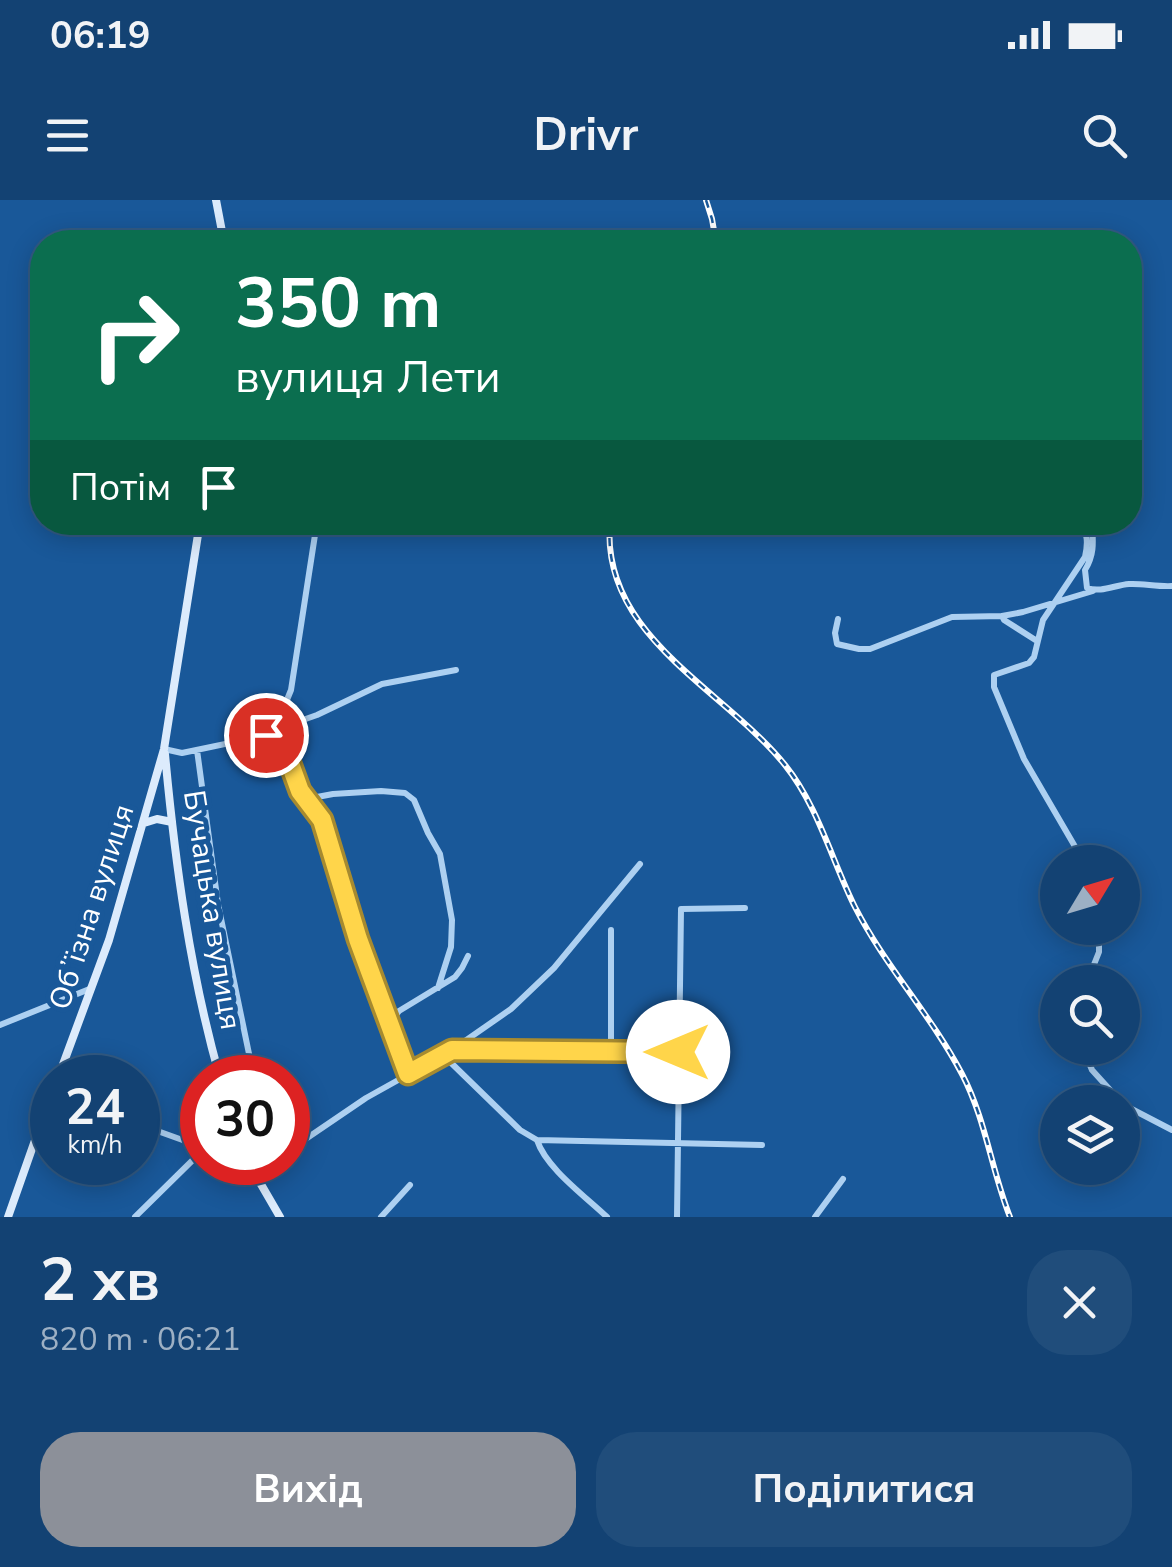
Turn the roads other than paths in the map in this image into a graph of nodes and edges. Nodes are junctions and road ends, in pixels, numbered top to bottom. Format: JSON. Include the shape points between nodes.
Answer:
{"nodes":[{"id":1,"x":216,"y":200,"type":"edge"},
{"id":2,"x":222,"y":230,"type":"edge"},
{"id":3,"x":198,"y":535,"type":"edge"},
{"id":4,"x":315,"y":535,"type":"edge"},
{"id":5,"x":1087,"y":535,"type":"edge"},
{"id":6,"x":1094,"y":535,"type":"edge"},
{"id":7,"x":1172,"y":586,"type":"edge"},
{"id":8,"x":1094,"y":591,"type":"junction"},
{"id":9,"x":1052,"y":604,"type":"junction"},
{"id":10,"x":1002,"y":616,"type":"junction"},
{"id":11,"x":838,"y":619,"type":"dead end"},
{"id":12,"x":1037,"y":641,"type":"junction"},
{"id":13,"x":456,"y":670,"type":"dead end"},
{"id":14,"x":273,"y":734,"type":"junction"},
{"id":15,"x":164,"y":749,"type":"junction"},
{"id":16,"x":198,"y":750,"type":"junction"},
{"id":17,"x":308,"y":802,"type":"junction"},
{"id":18,"x":172,"y":822,"type":"junction"},
{"id":19,"x":144,"y":824,"type":"junction"},
{"id":20,"x":1075,"y":845,"type":"edge"},
{"id":21,"x":640,"y":864,"type":"dead end"},
{"id":22,"x":746,"y":908,"type":"dead end"},
{"id":23,"x":611,"y":930,"type":"dead end"},
{"id":24,"x":468,"y":956,"type":"dead end"},
{"id":25,"x":93,"y":988,"type":"junction"},
{"id":26,"x":438,"y":988,"type":"junction"},
{"id":27,"x":389,"y":1024,"type":"junction"},
{"id":28,"x":0,"y":1025,"type":"edge"},
{"id":29,"x":452,"y":1050,"type":"junction"},
{"id":30,"x":611,"y":1052,"type":"junction"},
{"id":31,"x":678,"y":1052,"type":"junction"},
{"id":32,"x":67,"y":1055,"type":"edge"},
{"id":33,"x":214,"y":1055,"type":"edge"},
{"id":34,"x":249,"y":1055,"type":"edge"},
{"id":35,"x":442,"y":1055,"type":"junction"},
{"id":36,"x":1090,"y":1065,"type":"edge"},
{"id":37,"x":408,"y":1074,"type":"junction"},
{"id":38,"x":1106,"y":1085,"type":"edge"},
{"id":39,"x":1140,"y":1113,"type":"edge"},
{"id":40,"x":1172,"y":1130,"type":"edge"},
{"id":41,"x":310,"y":1136,"type":"edge"},
{"id":42,"x":536,"y":1140,"type":"junction"},
{"id":43,"x":678,"y":1143,"type":"junction"},
{"id":44,"x":762,"y":1144,"type":"dead end"},
{"id":45,"x":30,"y":1154,"type":"edge"},
{"id":46,"x":180,"y":1171,"type":"edge"},
{"id":47,"x":843,"y":1179,"type":"dead end"},
{"id":48,"x":261,"y":1185,"type":"edge"},
{"id":49,"x":410,"y":1186,"type":"dead end"},
{"id":50,"x":8,"y":1217,"type":"edge"},
{"id":51,"x":135,"y":1217,"type":"edge"},
{"id":52,"x":280,"y":1217,"type":"edge"},
{"id":53,"x":381,"y":1217,"type":"edge"},
{"id":54,"x":607,"y":1217,"type":"edge"},
{"id":55,"x":677,"y":1217,"type":"edge"},
{"id":56,"x":815,"y":1217,"type":"edge"}],
"edges":[{"from":1,"to":2,"type":"main road"},
{"from":3,"to":15,"type":"main road"},
{"from":4,"to":14,"type":"street","via":[[290,694]]},
{"from":5,"to":9,"type":"street","via":[[1085,557]]},
{"from":6,"to":8,"type":"street","via":[[1084,578]]},
{"from":7,"to":8,"type":"street"},
{"from":8,"to":9,"type":"street"},
{"from":9,"to":10,"type":"street"},
{"from":9,"to":12,"type":"street"},
{"from":10,"to":11,"type":"street","via":[[952,618],[859,649],[836,644]]},
{"from":10,"to":12,"type":"street"},
{"from":12,"to":20,"type":"street","via":[[1034,657],[994,675],[994,687],[1024,759]]},
{"from":13,"to":14,"type":"street","via":[[382,684]]},
{"from":14,"to":16,"type":"street"},
{"from":14,"to":17,"type":"street"},
{"from":15,"to":16,"type":"street"},
{"from":15,"to":18,"type":"main road","name":"Бучацька вулиця"},
{"from":15,"to":19,"type":"main road","name":"Обʼїзна вулиця"},
{"from":16,"to":34,"type":"street","via":[[218,904]]},
{"from":17,"to":26,"type":"street","via":[[381,791],[414,800],[440,854],[452,920],[452,946]]},
{"from":17,"to":27,"type":"street","via":[[322,820]]},
{"from":18,"to":19,"type":"main road"},
{"from":18,"to":33,"type":"main road","name":"Бучацька вулиця"},
{"from":19,"to":25,"type":"main road","name":"Обʼїзна вулиця"},
{"from":21,"to":29,"type":"street","via":[[554,968],[512,1009]]},
{"from":22,"to":31,"type":"street","via":[[680,909]]},
{"from":23,"to":30,"type":"street"},
{"from":24,"to":26,"type":"street","via":[[459,973]]},
{"from":25,"to":28,"type":"street"},
{"from":25,"to":32,"type":"main road","name":"Обʼїзна вулиця"},
{"from":26,"to":27,"type":"street"},
{"from":27,"to":37,"type":"street"},
{"from":29,"to":30,"type":"street"},
{"from":29,"to":35,"type":"street"},
{"from":30,"to":31,"type":"street"},
{"from":31,"to":43,"type":"street"},
{"from":35,"to":37,"type":"street"},
{"from":35,"to":42,"type":"street"},
{"from":36,"to":38,"type":"street"},
{"from":37,"to":41,"type":"street"},
{"from":39,"to":40,"type":"street"},
{"from":42,"to":43,"type":"street"},
{"from":42,"to":54,"type":"street"},
{"from":43,"to":44,"type":"street"},
{"from":43,"to":55,"type":"street"},
{"from":45,"to":50,"type":"main road"},
{"from":46,"to":51,"type":"street"},
{"from":47,"to":56,"type":"street"},
{"from":48,"to":52,"type":"main road"},
{"from":49,"to":53,"type":"street"}]}
